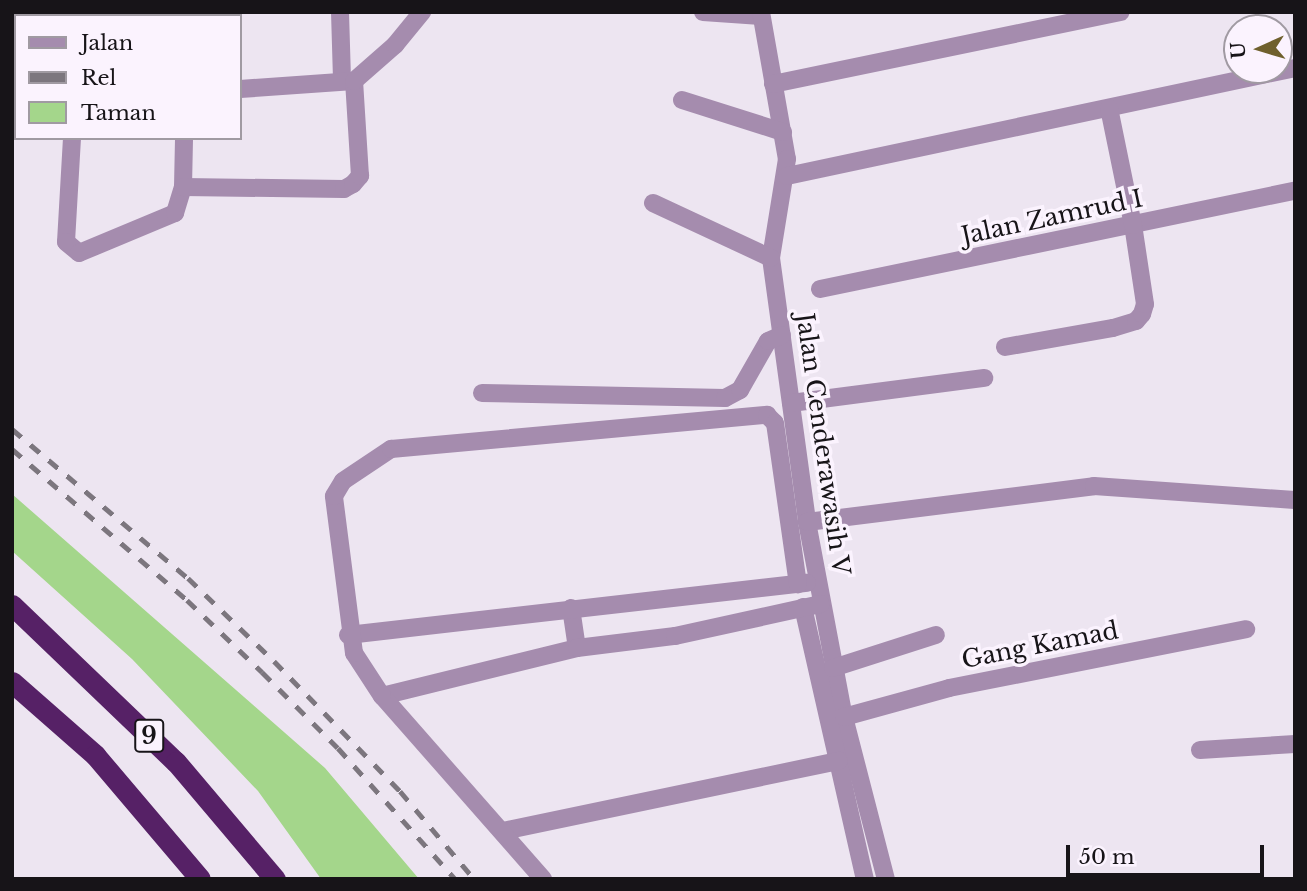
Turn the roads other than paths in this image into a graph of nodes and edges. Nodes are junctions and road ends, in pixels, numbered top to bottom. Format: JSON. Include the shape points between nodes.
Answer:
{"nodes":[{"id":1,"x":340,"y":12,"type":"edge"},
{"id":2,"x":422,"y":12,"type":"edge"},
{"id":3,"x":703,"y":12,"type":"edge"},
{"id":4,"x":1121,"y":12,"type":"edge"},
{"id":5,"x":761,"y":14,"type":"edge"},
{"id":6,"x":1295,"y":68,"type":"edge"},
{"id":7,"x":348,"y":81,"type":"junction"},
{"id":8,"x":773,"y":84,"type":"junction"},
{"id":9,"x":242,"y":89,"type":"edge"},
{"id":10,"x":682,"y":100,"type":"dead end"},
{"id":11,"x":1109,"y":108,"type":"junction"},
{"id":12,"x":783,"y":132,"type":"junction"},
{"id":13,"x":72,"y":140,"type":"edge"},
{"id":14,"x":184,"y":140,"type":"edge"},
{"id":15,"x":788,"y":176,"type":"junction"},
{"id":16,"x":183,"y":187,"type":"junction"},
{"id":17,"x":1295,"y":191,"type":"edge"},
{"id":18,"x":653,"y":203,"type":"dead end"},
{"id":19,"x":1133,"y":225,"type":"junction"},
{"id":20,"x":771,"y":258,"type":"junction"},
{"id":21,"x":820,"y":289,"type":"dead end"},
{"id":22,"x":782,"y":335,"type":"junction"},
{"id":23,"x":1005,"y":348,"type":"dead end"},
{"id":24,"x":984,"y":379,"type":"dead end"},
{"id":25,"x":482,"y":393,"type":"dead end"},
{"id":26,"x":791,"y":403,"type":"junction"},
{"id":27,"x":1295,"y":499,"type":"edge"},
{"id":28,"x":807,"y":522,"type":"junction"},
{"id":29,"x":819,"y":581,"type":"junction"},
{"id":30,"x":797,"y":584,"type":"junction"},
{"id":31,"x":716,"y":594,"type":"junction"},
{"id":32,"x":12,"y":604,"type":"edge"},
{"id":33,"x":821,"y":604,"type":"junction"},
{"id":34,"x":803,"y":607,"type":"junction"},
{"id":35,"x":571,"y":608,"type":"junction"},
{"id":36,"x":721,"y":624,"type":"junction"},
{"id":37,"x":1246,"y":629,"type":"dead end"},
{"id":38,"x":348,"y":635,"type":"junction"},
{"id":39,"x":936,"y":635,"type":"dead end"},
{"id":40,"x":577,"y":648,"type":"junction"},
{"id":41,"x":833,"y":668,"type":"junction"},
{"id":42,"x":12,"y":682,"type":"edge"},
{"id":43,"x":382,"y":696,"type":"junction"},
{"id":44,"x":844,"y":717,"type":"junction"},
{"id":45,"x":1295,"y":744,"type":"edge"},
{"id":46,"x":1200,"y":750,"type":"dead end"},
{"id":47,"x":839,"y":761,"type":"junction"},
{"id":48,"x":503,"y":831,"type":"junction"},
{"id":49,"x":200,"y":879,"type":"edge"},
{"id":50,"x":275,"y":879,"type":"edge"},
{"id":51,"x":543,"y":879,"type":"edge"},
{"id":52,"x":865,"y":879,"type":"edge"},
{"id":53,"x":886,"y":879,"type":"edge"}],
"edges":[{"from":1,"to":7,"type":"street"},
{"from":2,"to":7,"type":"street","via":[[395,45]]},
{"from":3,"to":5,"type":"street"},
{"from":4,"to":8,"type":"street"},
{"from":5,"to":8,"type":"street","name":"Jalan Cenderawasih V"},
{"from":6,"to":11,"type":"street"},
{"from":7,"to":9,"type":"street"},
{"from":7,"to":16,"type":"street","via":[[360,176],[353,184],[344,189]]},
{"from":8,"to":12,"type":"street","name":"Jalan Cenderawasih V"},
{"from":10,"to":12,"type":"street"},
{"from":11,"to":15,"type":"street"},
{"from":11,"to":19,"type":"street"},
{"from":12,"to":15,"type":"street","name":"Jalan Cenderawasih V"},
{"from":13,"to":16,"type":"street","via":[[66,242],[79,253],[164,221],[175,213]]},
{"from":14,"to":16,"type":"street"},
{"from":15,"to":20,"type":"street","name":"Jalan Cenderawasih V"},
{"from":17,"to":19,"type":"street","name":"Jalan Zamrud I"},
{"from":18,"to":20,"type":"street"},
{"from":19,"to":21,"type":"street","name":"Jalan Zamrud I"},
{"from":19,"to":23,"type":"street","via":[[1145,304],[1136,321]]},
{"from":20,"to":22,"type":"street","name":"Jalan Cenderawasih V"},
{"from":22,"to":25,"type":"street","via":[[768,341],[746,382],[725,398]]},
{"from":22,"to":26,"type":"street","name":"Jalan Cenderawasih V"},
{"from":24,"to":26,"type":"street"},
{"from":26,"to":28,"type":"street","name":"Jalan Cenderawasih V"},
{"from":27,"to":28,"type":"street","via":[[1094,486]]},
{"from":28,"to":29,"type":"street","name":"Jalan Cenderawasih V"},
{"from":29,"to":30,"type":"street"},
{"from":29,"to":33,"type":"street","name":"Jalan Cenderawasih V"},
{"from":30,"to":31,"type":"street"},
{"from":30,"to":38,"type":"street","via":[[775,424],[767,415],[391,449],[360,467],[334,496]]},
{"from":31,"to":35,"type":"street"},
{"from":31,"to":36,"type":"street"},
{"from":32,"to":50,"type":"highway","number":"9","via":[[176,762]]},
{"from":33,"to":34,"type":"street"},
{"from":33,"to":41,"type":"street","name":"Jalan Cenderawasih V"},
{"from":34,"to":36,"type":"street"},
{"from":34,"to":47,"type":"street"},
{"from":35,"to":38,"type":"street"},
{"from":35,"to":40,"type":"street"},
{"from":36,"to":40,"type":"street","via":[[675,636]]},
{"from":37,"to":44,"type":"street","name":"Gang Kamad","via":[[949,688]]},
{"from":38,"to":43,"type":"street","via":[[354,653]]},
{"from":39,"to":41,"type":"street"},
{"from":40,"to":43,"type":"street"},
{"from":41,"to":44,"type":"street","name":"Jalan Cenderawasih V"},
{"from":42,"to":49,"type":"highway","number":"9","via":[[95,755]]},
{"from":43,"to":48,"type":"street"},
{"from":44,"to":53,"type":"street","name":"Jalan Cenderawasih V"},
{"from":45,"to":46,"type":"street"},
{"from":47,"to":48,"type":"street"},
{"from":47,"to":52,"type":"street"},
{"from":48,"to":51,"type":"street"}]}
